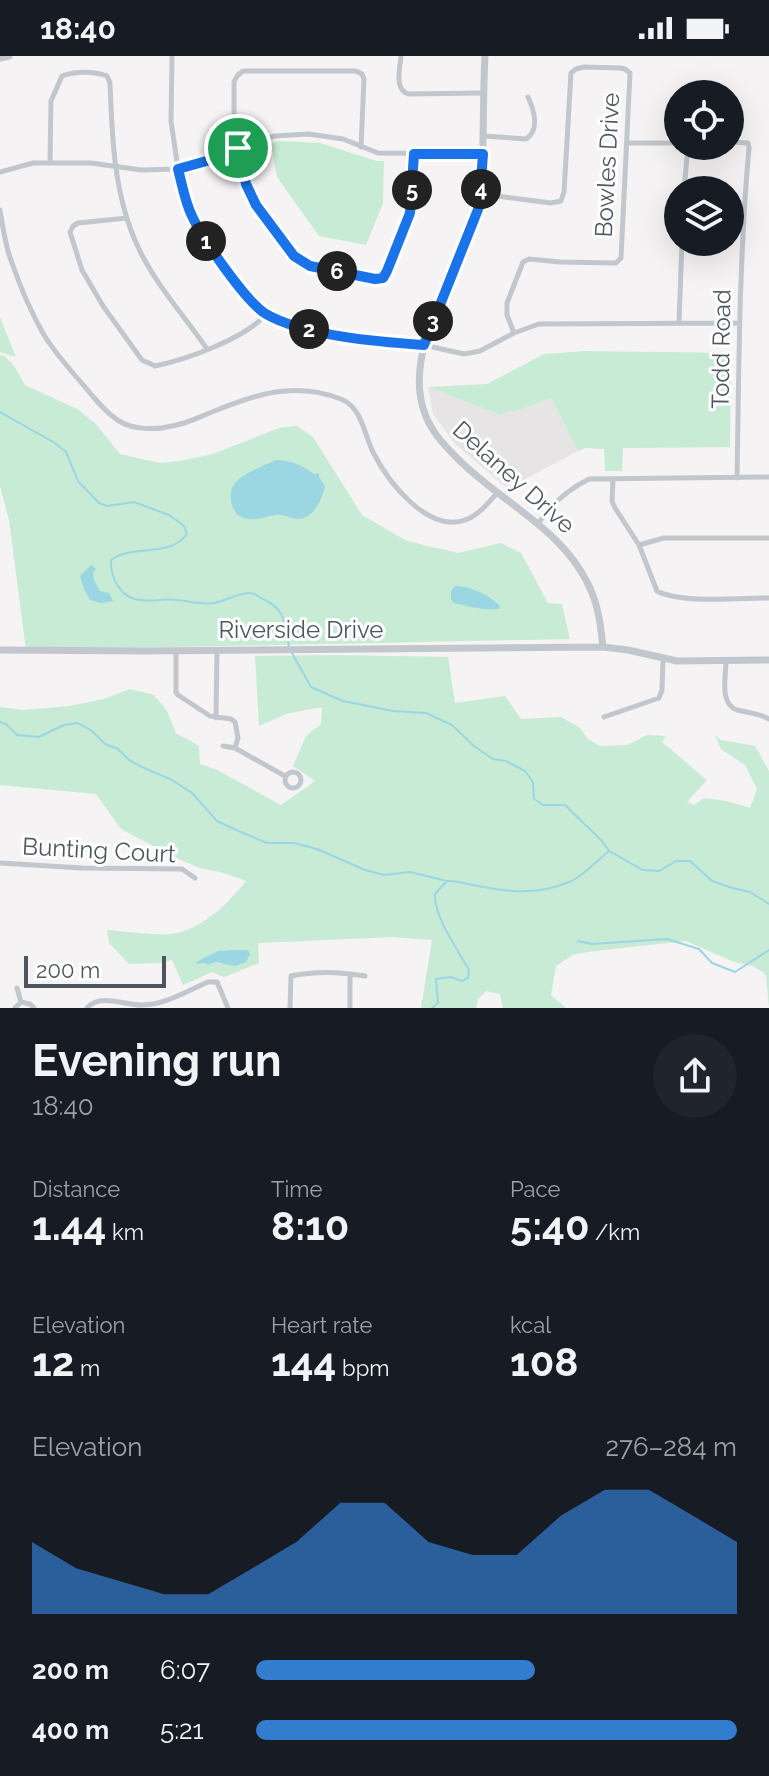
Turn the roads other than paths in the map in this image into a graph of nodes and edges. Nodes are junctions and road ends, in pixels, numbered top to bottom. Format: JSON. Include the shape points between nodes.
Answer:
{"nodes":[{"id":1,"x":9,"y":56,"type":"edge"},
{"id":2,"x":172,"y":56,"type":"edge"},
{"id":3,"x":401,"y":56,"type":"edge"},
{"id":4,"x":485,"y":56,"type":"edge"},
{"id":5,"x":0,"y":58,"type":"edge"},
{"id":6,"x":484,"y":93,"type":"junction"},
{"id":7,"x":528,"y":97,"type":"dead end"},
{"id":8,"x":484,"y":136,"type":"junction"},
{"id":9,"x":627,"y":143,"type":"junction"},
{"id":10,"x":664,"y":143,"type":"edge"},
{"id":11,"x":744,"y":143,"type":"edge"},
{"id":12,"x":361,"y":147,"type":"junction"},
{"id":13,"x":238,"y":148,"type":"junction"},
{"id":14,"x":414,"y":154,"type":"junction"},
{"id":15,"x":483,"y":154,"type":"junction"},
{"id":16,"x":50,"y":163,"type":"junction"},
{"id":17,"x":115,"y":167,"type":"junction"},
{"id":18,"x":178,"y":169,"type":"junction"},
{"id":19,"x":0,"y":172,"type":"edge"},
{"id":20,"x":481,"y":194,"type":"junction"},
{"id":21,"x":0,"y":210,"type":"edge"},
{"id":22,"x":127,"y":218,"type":"junction"},
{"id":23,"x":681,"y":256,"type":"edge"},
{"id":24,"x":266,"y":314,"type":"junction"},
{"id":25,"x":679,"y":322,"type":"junction"},
{"id":26,"x":739,"y":323,"type":"junction"},
{"id":27,"x":514,"y":333,"type":"junction"},
{"id":28,"x":424,"y":345,"type":"junction"},
{"id":29,"x":207,"y":349,"type":"junction"},
{"id":30,"x":769,"y":477,"type":"edge"},
{"id":31,"x":737,"y":478,"type":"junction"},
{"id":32,"x":613,"y":479,"type":"junction"},
{"id":33,"x":497,"y":493,"type":"junction"},
{"id":34,"x":538,"y":524,"type":"junction"},
{"id":35,"x":769,"y":538,"type":"edge"},
{"id":36,"x":639,"y":545,"type":"junction"},
{"id":37,"x":769,"y":598,"type":"edge"},
{"id":38,"x":603,"y":647,"type":"junction"},
{"id":39,"x":217,"y":649,"type":"junction"},
{"id":40,"x":0,"y":650,"type":"edge"},
{"id":41,"x":176,"y":650,"type":"junction"},
{"id":42,"x":663,"y":659,"type":"junction"},
{"id":43,"x":769,"y":660,"type":"edge"},
{"id":44,"x":726,"y":661,"type":"junction"},
{"id":45,"x":604,"y":717,"type":"dead end"},
{"id":46,"x":216,"y":718,"type":"junction"},
{"id":47,"x":769,"y":719,"type":"edge"},
{"id":48,"x":223,"y":746,"type":"dead end"},
{"id":49,"x":235,"y":748,"type":"junction"},
{"id":50,"x":285,"y":776,"type":"dead end"},
{"id":51,"x":0,"y":863,"type":"edge"},
{"id":52,"x":195,"y":878,"type":"dead end"},
{"id":53,"x":350,"y":974,"type":"junction"},
{"id":54,"x":365,"y":976,"type":"dead end"},
{"id":55,"x":17,"y":988,"type":"dead end"},
{"id":56,"x":21,"y":1002,"type":"junction"},
{"id":57,"x":15,"y":1008,"type":"edge"},
{"id":58,"x":34,"y":1008,"type":"edge"},
{"id":59,"x":87,"y":1008,"type":"edge"},
{"id":60,"x":228,"y":1008,"type":"edge"},
{"id":61,"x":290,"y":1008,"type":"edge"},
{"id":62,"x":350,"y":1008,"type":"edge"}],
"edges":[{"from":1,"to":5,"type":"street"},
{"from":2,"to":18,"type":"street","via":[[171,121]]},
{"from":3,"to":6,"type":"street","via":[[402,92]]},
{"from":4,"to":6,"type":"street","name":"Delaney Drive"},
{"from":6,"to":8,"type":"street","name":"Delaney Drive"},
{"from":7,"to":8,"type":"street","via":[[534,111],[531,137]]},
{"from":8,"to":15,"type":"street","name":"Delaney Drive"},
{"from":9,"to":10,"type":"street"},
{"from":9,"to":20,"type":"street","name":"Bowles Drive","via":[[630,73],[620,68],[576,69],[571,73],[561,201]]},
{"from":9,"to":27,"type":"street","name":"Bowles Drive","via":[[621,258],[616,263],[523,262],[507,303]]},
{"from":11,"to":26,"type":"street","name":"Todd Road","via":[[749,148]]},
{"from":12,"to":13,"type":"street","via":[[309,134],[274,136]]},
{"from":12,"to":13,"type":"street","via":[[362,74],[243,71],[234,82]]},
{"from":12,"to":14,"type":"street"},
{"from":13,"to":14,"type":"street","via":[[256,205],[294,256],[310,266],[375,279],[387,271],[410,213]]},
{"from":13,"to":18,"type":"street"},
{"from":14,"to":15,"type":"street"},
{"from":15,"to":20,"type":"street","name":"Delaney Drive"},
{"from":16,"to":17,"type":"street"},
{"from":16,"to":17,"type":"street","via":[[51,101],[62,76],[99,73],[110,83]]},
{"from":16,"to":19,"type":"street"},
{"from":17,"to":18,"type":"street"},
{"from":17,"to":22,"type":"street"},
{"from":18,"to":24,"type":"street","via":[[203,237]]},
{"from":20,"to":28,"type":"street","name":"Delaney Drive"},
{"from":21,"to":33,"type":"street","via":[[12,264],[43,333],[87,391],[121,423],[169,427],[263,393],[310,392],[354,408],[387,476],[433,518],[466,520]]},
{"from":22,"to":29,"type":"street","via":[[153,273]]},
{"from":22,"to":29,"type":"street","via":[[78,223],[70,232],[82,270],[99,299],[149,365]]},
{"from":23,"to":25,"type":"street"},
{"from":24,"to":28,"type":"street","via":[[367,340]]},
{"from":24,"to":29,"type":"street","via":[[241,335]]},
{"from":25,"to":26,"type":"street"},
{"from":25,"to":27,"type":"street","via":[[548,324]]},
{"from":26,"to":31,"type":"street","name":"Todd Road"},
{"from":27,"to":28,"type":"street","via":[[464,354]]},
{"from":28,"to":33,"type":"street","name":"Delaney Drive","via":[[418,389],[428,424]]},
{"from":30,"to":31,"type":"street"},
{"from":31,"to":32,"type":"street"},
{"from":32,"to":34,"type":"street","via":[[582,483],[553,503]]},
{"from":32,"to":36,"type":"street","via":[[612,501]]},
{"from":33,"to":34,"type":"street","name":"Delaney Drive"},
{"from":34,"to":38,"type":"street","name":"Delaney Drive","via":[[567,550],[583,574],[593,594]]},
{"from":35,"to":36,"type":"street","via":[[664,538]]},
{"from":36,"to":37,"type":"street","via":[[657,591],[664,595]]},
{"from":38,"to":39,"type":"street","name":"Riverside Drive"},
{"from":38,"to":42,"type":"street","name":"Riverside Drive"},
{"from":39,"to":41,"type":"street","name":"Riverside Drive"},
{"from":39,"to":46,"type":"street"},
{"from":40,"to":41,"type":"street","name":"Riverside Drive"},
{"from":41,"to":46,"type":"street","via":[[176,692]]},
{"from":42,"to":44,"type":"street","name":"Riverside Drive"},
{"from":42,"to":45,"type":"street","via":[[659,698]]},
{"from":43,"to":44,"type":"street","name":"Riverside Drive"},
{"from":44,"to":47,"type":"street","via":[[729,706]]},
{"from":46,"to":49,"type":"street","via":[[237,724]]},
{"from":48,"to":49,"type":"street"},
{"from":49,"to":50,"type":"street"},
{"from":51,"to":52,"type":"street","name":"Bunting Court","via":[[182,869]]},
{"from":53,"to":54,"type":"street"},
{"from":53,"to":61,"type":"street","via":[[291,976]]},
{"from":53,"to":62,"type":"street"},
{"from":55,"to":56,"type":"street"},
{"from":56,"to":57,"type":"street"},
{"from":56,"to":58,"type":"street"},
{"from":59,"to":60,"type":"street","via":[[101,999],[153,1005],[217,982]]}]}
